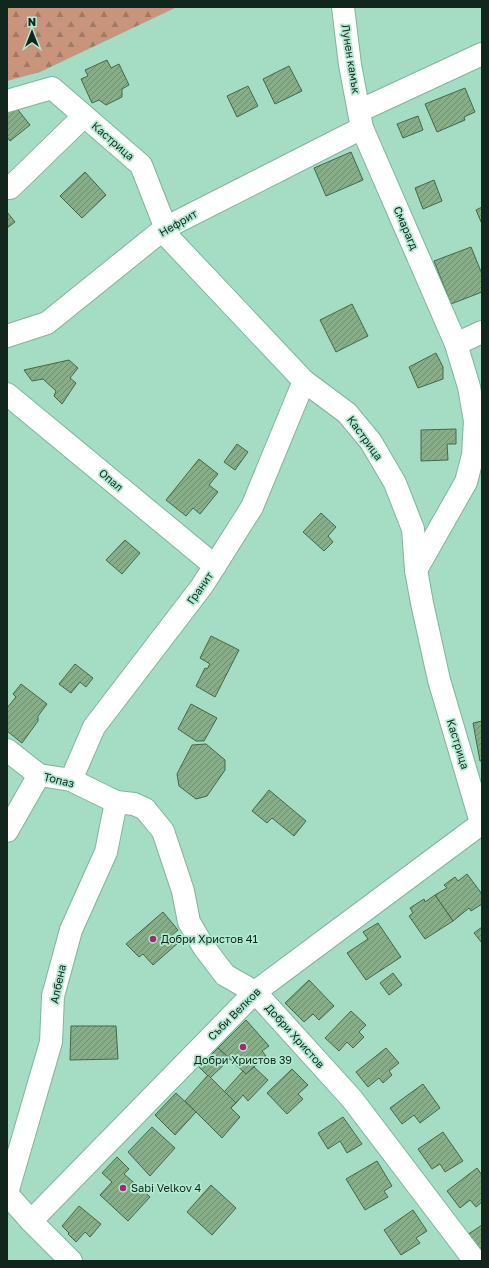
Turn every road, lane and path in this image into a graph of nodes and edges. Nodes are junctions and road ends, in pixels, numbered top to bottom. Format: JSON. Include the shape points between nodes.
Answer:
{"nodes":[{"id":1,"x":343,"y":7,"type":"edge"},
{"id":2,"x":482,"y":54,"type":"edge"},
{"id":3,"x":7,"y":101,"type":"edge"},
{"id":4,"x":84,"y":116,"type":"junction"},
{"id":5,"x":361,"y":120,"type":"junction"},
{"id":6,"x":7,"y":188,"type":"edge"},
{"id":7,"x":165,"y":228,"type":"junction"},
{"id":8,"x":482,"y":332,"type":"edge"},
{"id":9,"x":7,"y":336,"type":"edge"},
{"id":10,"x":456,"y":344,"type":"junction"},
{"id":11,"x":304,"y":381,"type":"junction"},
{"id":12,"x":7,"y":394,"type":"edge"},
{"id":13,"x":215,"y":566,"type":"junction"},
{"id":14,"x":416,"y":570,"type":"junction"},
{"id":15,"x":7,"y":750,"type":"edge"},
{"id":16,"x":39,"y":775,"type":"junction"},
{"id":17,"x":71,"y":780,"type":"junction"},
{"id":18,"x":116,"y":802,"type":"junction"},
{"id":19,"x":481,"y":824,"type":"edge"},
{"id":20,"x":7,"y":831,"type":"edge"},
{"id":21,"x":255,"y":992,"type":"junction"},
{"id":22,"x":7,"y":1194,"type":"edge"},
{"id":23,"x":31,"y":1221,"type":"junction"},
{"id":24,"x":71,"y":1261,"type":"edge"},
{"id":25,"x":475,"y":1261,"type":"edge"}],
"edges":[{"from":1,"to":5,"type":"street","name":"Лунен камък","via":[[350,65]]},
{"from":2,"to":5,"type":"street","name":"Нефрит"},
{"from":3,"to":4,"type":"street","name":"Кастрица","via":[[52,88]]},
{"from":4,"to":6,"type":"street","via":[[10,188]]},
{"from":4,"to":7,"type":"street","name":"Кастрица","via":[[141,165]]},
{"from":5,"to":7,"type":"street","name":"Нефрит"},
{"from":5,"to":10,"type":"street","name":"Смарагд"},
{"from":7,"to":9,"type":"street","name":"Нефрит","via":[[47,323]]},
{"from":7,"to":11,"type":"street","name":"Кастрица","via":[[170,239]]},
{"from":8,"to":10,"type":"street"},
{"from":10,"to":14,"type":"street","name":"Смарагд","via":[[469,387],[475,421],[473,455],[466,482]]},
{"from":11,"to":13,"type":"street","name":"Гранит","via":[[252,507]]},
{"from":11,"to":14,"type":"street","name":"Кастрица","via":[[347,412],[371,442],[395,482],[413,529]]},
{"from":12,"to":13,"type":"street","name":"Опал"},
{"from":13,"to":17,"type":"street","name":"Гранит","via":[[94,727]]},
{"from":14,"to":19,"type":"street","name":"Кастрица","via":[[439,680]]},
{"from":15,"to":16,"type":"street","name":"Топаз"},
{"from":16,"to":17,"type":"street","name":"Топаз"},
{"from":16,"to":20,"type":"street"},
{"from":17,"to":18,"type":"street","name":"Топаз"},
{"from":18,"to":21,"type":"street","name":"Добри Христов","via":[[134,804],[145,809],[163,830],[183,891],[189,922],[225,975]]},
{"from":18,"to":22,"type":"street","name":"Албена","via":[[106,852],[71,930],[53,996],[51,1042]]},
{"from":19,"to":21,"type":"street","name":"Съби Велков"},
{"from":21,"to":23,"type":"street","name":"Съби Велков"},
{"from":21,"to":25,"type":"street","name":"Добри Христов","via":[[352,1099]]},
{"from":22,"to":23,"type":"street"},
{"from":23,"to":24,"type":"street"}]}
